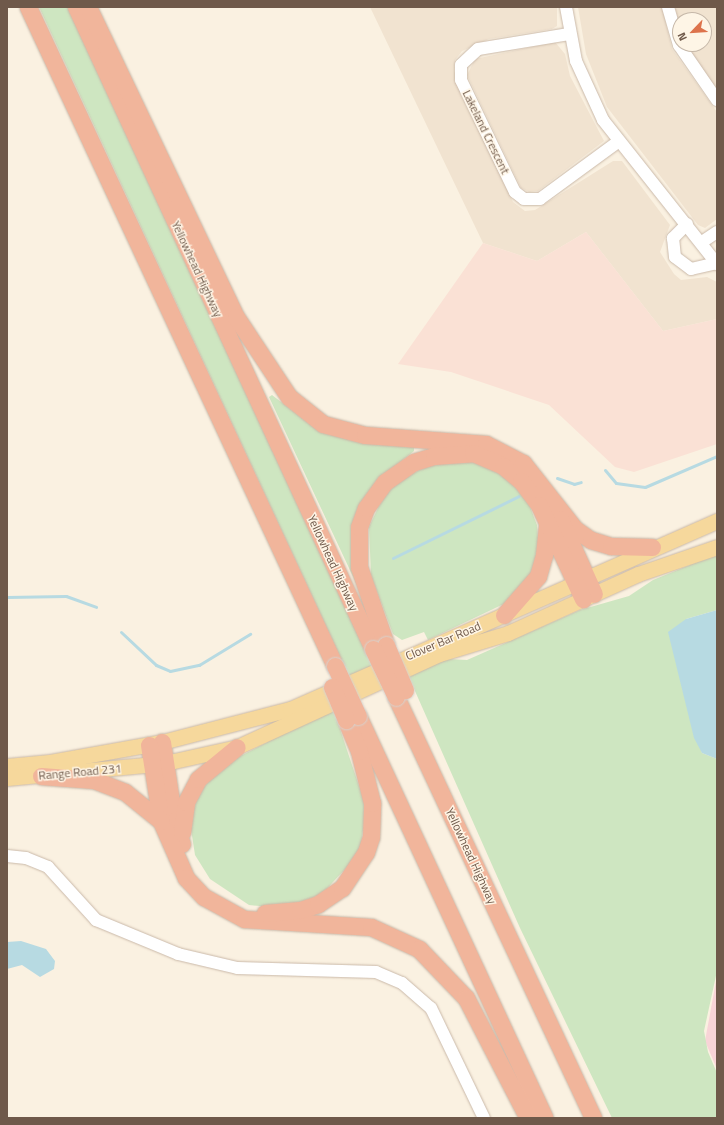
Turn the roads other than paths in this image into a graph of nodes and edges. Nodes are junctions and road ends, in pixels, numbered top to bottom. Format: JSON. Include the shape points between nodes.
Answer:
{"nodes":[{"id":1,"x":28,"y":7,"type":"edge"},
{"id":2,"x":76,"y":7,"type":"edge"},
{"id":3,"x":88,"y":7,"type":"edge"},
{"id":4,"x":566,"y":7,"type":"edge"},
{"id":5,"x":668,"y":7,"type":"edge"},
{"id":6,"x":569,"y":34,"type":"junction"},
{"id":7,"x":717,"y":100,"type":"edge"},
{"id":8,"x":618,"y":142,"type":"junction"},
{"id":9,"x":687,"y":224,"type":"junction"},
{"id":10,"x":717,"y":232,"type":"edge"},
{"id":11,"x":702,"y":242,"type":"junction"},
{"id":12,"x":717,"y":264,"type":"edge"},
{"id":13,"x":548,"y":493,"type":"junction"},
{"id":14,"x":717,"y":520,"type":"edge"},
{"id":15,"x":547,"y":522,"type":"junction"},
{"id":16,"x":652,"y":547,"type":"junction"},
{"id":17,"x":717,"y":547,"type":"edge"},
{"id":18,"x":580,"y":580,"type":"junction"},
{"id":19,"x":588,"y":597,"type":"junction"},
{"id":20,"x":504,"y":615,"type":"junction"},
{"id":21,"x":380,"y":647,"type":"junction"},
{"id":22,"x":352,"y":718,"type":"junction"},
{"id":23,"x":155,"y":744,"type":"junction"},
{"id":24,"x":237,"y":747,"type":"junction"},
{"id":25,"x":159,"y":764,"type":"junction"},
{"id":26,"x":7,"y":766,"type":"edge"},
{"id":27,"x":41,"y":776,"type":"junction"},
{"id":28,"x":7,"y":778,"type":"edge"},
{"id":29,"x":161,"y":821,"type":"junction"},
{"id":30,"x":186,"y":854,"type":"junction"},
{"id":31,"x":7,"y":856,"type":"edge"},
{"id":32,"x":484,"y":1118,"type":"edge"},
{"id":33,"x":528,"y":1118,"type":"edge"},
{"id":34,"x":545,"y":1118,"type":"edge"},
{"id":35,"x":593,"y":1118,"type":"edge"}],
"edges":[{"from":1,"to":22,"type":"highway","bridge":true,"via":[[265,516]]},
{"from":2,"to":21,"type":"highway","name":"Yellowhead Highway"},
{"from":3,"to":13,"type":"highway","via":[[236,317],[289,397],[323,424],[358,434],[486,444],[523,463]]},
{"from":4,"to":6,"type":"street"},
{"from":5,"to":7,"type":"street","via":[[679,45]]},
{"from":6,"to":8,"type":"street","via":[[585,86]]},
{"from":6,"to":8,"type":"street","name":"Lakeland Crescent","via":[[478,49],[460,65],[461,80],[515,192],[524,199],[540,199]]},
{"from":8,"to":9,"type":"street"},
{"from":9,"to":11,"type":"street"},
{"from":9,"to":12,"type":"street","via":[[673,238],[671,248],[675,257],[691,269]]},
{"from":10,"to":11,"type":"street"},
{"from":11,"to":12,"type":"street"},
{"from":13,"to":16,"type":"highway","via":[[575,529],[591,540],[611,546]]},
{"from":13,"to":18,"type":"highway"},
{"from":14,"to":16,"type":"main road","name":"Clover Bar Road"},
{"from":15,"to":18,"type":"highway"},
{"from":15,"to":20,"type":"highway","via":[[544,555],[538,576]]},
{"from":15,"to":21,"type":"highway","via":[[521,480],[486,457],[452,452],[400,470],[385,482],[366,508],[358,542],[364,584]]},
{"from":16,"to":18,"type":"main road","name":"Clover Bar Road"},
{"from":17,"to":19,"type":"main road","name":"Clover Bar Road"},
{"from":18,"to":19,"type":"highway"},
{"from":18,"to":20,"type":"main road","name":"Clover Bar Road"},
{"from":19,"to":24,"type":"main road","name":"Clover Bar Road","via":[[508,633],[439,654]]},
{"from":20,"to":23,"type":"main road","name":"Clover Bar Road","via":[[290,709]]},
{"from":21,"to":35,"type":"highway","name":"Yellowhead Highway","bridge":true,"via":[[400,694],[420,729],[419,745]]},
{"from":22,"to":30,"type":"highway","via":[[372,803],[371,838],[366,852],[342,888],[300,910],[250,910],[210,888]]},
{"from":22,"to":34,"type":"highway"},
{"from":23,"to":25,"type":"highway"},
{"from":23,"to":26,"type":"main road","name":"Range Road 231","via":[[50,762]]},
{"from":24,"to":25,"type":"main road","name":"Clover Bar Road"},
{"from":24,"to":30,"type":"highway","via":[[207,768],[191,792],[182,830]]},
{"from":25,"to":27,"type":"main road","name":"Range Road 231"},
{"from":25,"to":29,"type":"highway"},
{"from":25,"to":30,"type":"highway","via":[[174,821]]},
{"from":27,"to":28,"type":"main road","name":"Range Road 231"},
{"from":27,"to":29,"type":"highway","via":[[94,780],[146,805]]},
{"from":29,"to":33,"type":"highway","via":[[186,878],[217,907],[257,921],[371,927],[419,949],[466,998]]},
{"from":31,"to":32,"type":"street","via":[[26,858],[48,867],[96,920],[178,954],[243,969],[364,972],[402,982],[431,1008]]}]}
